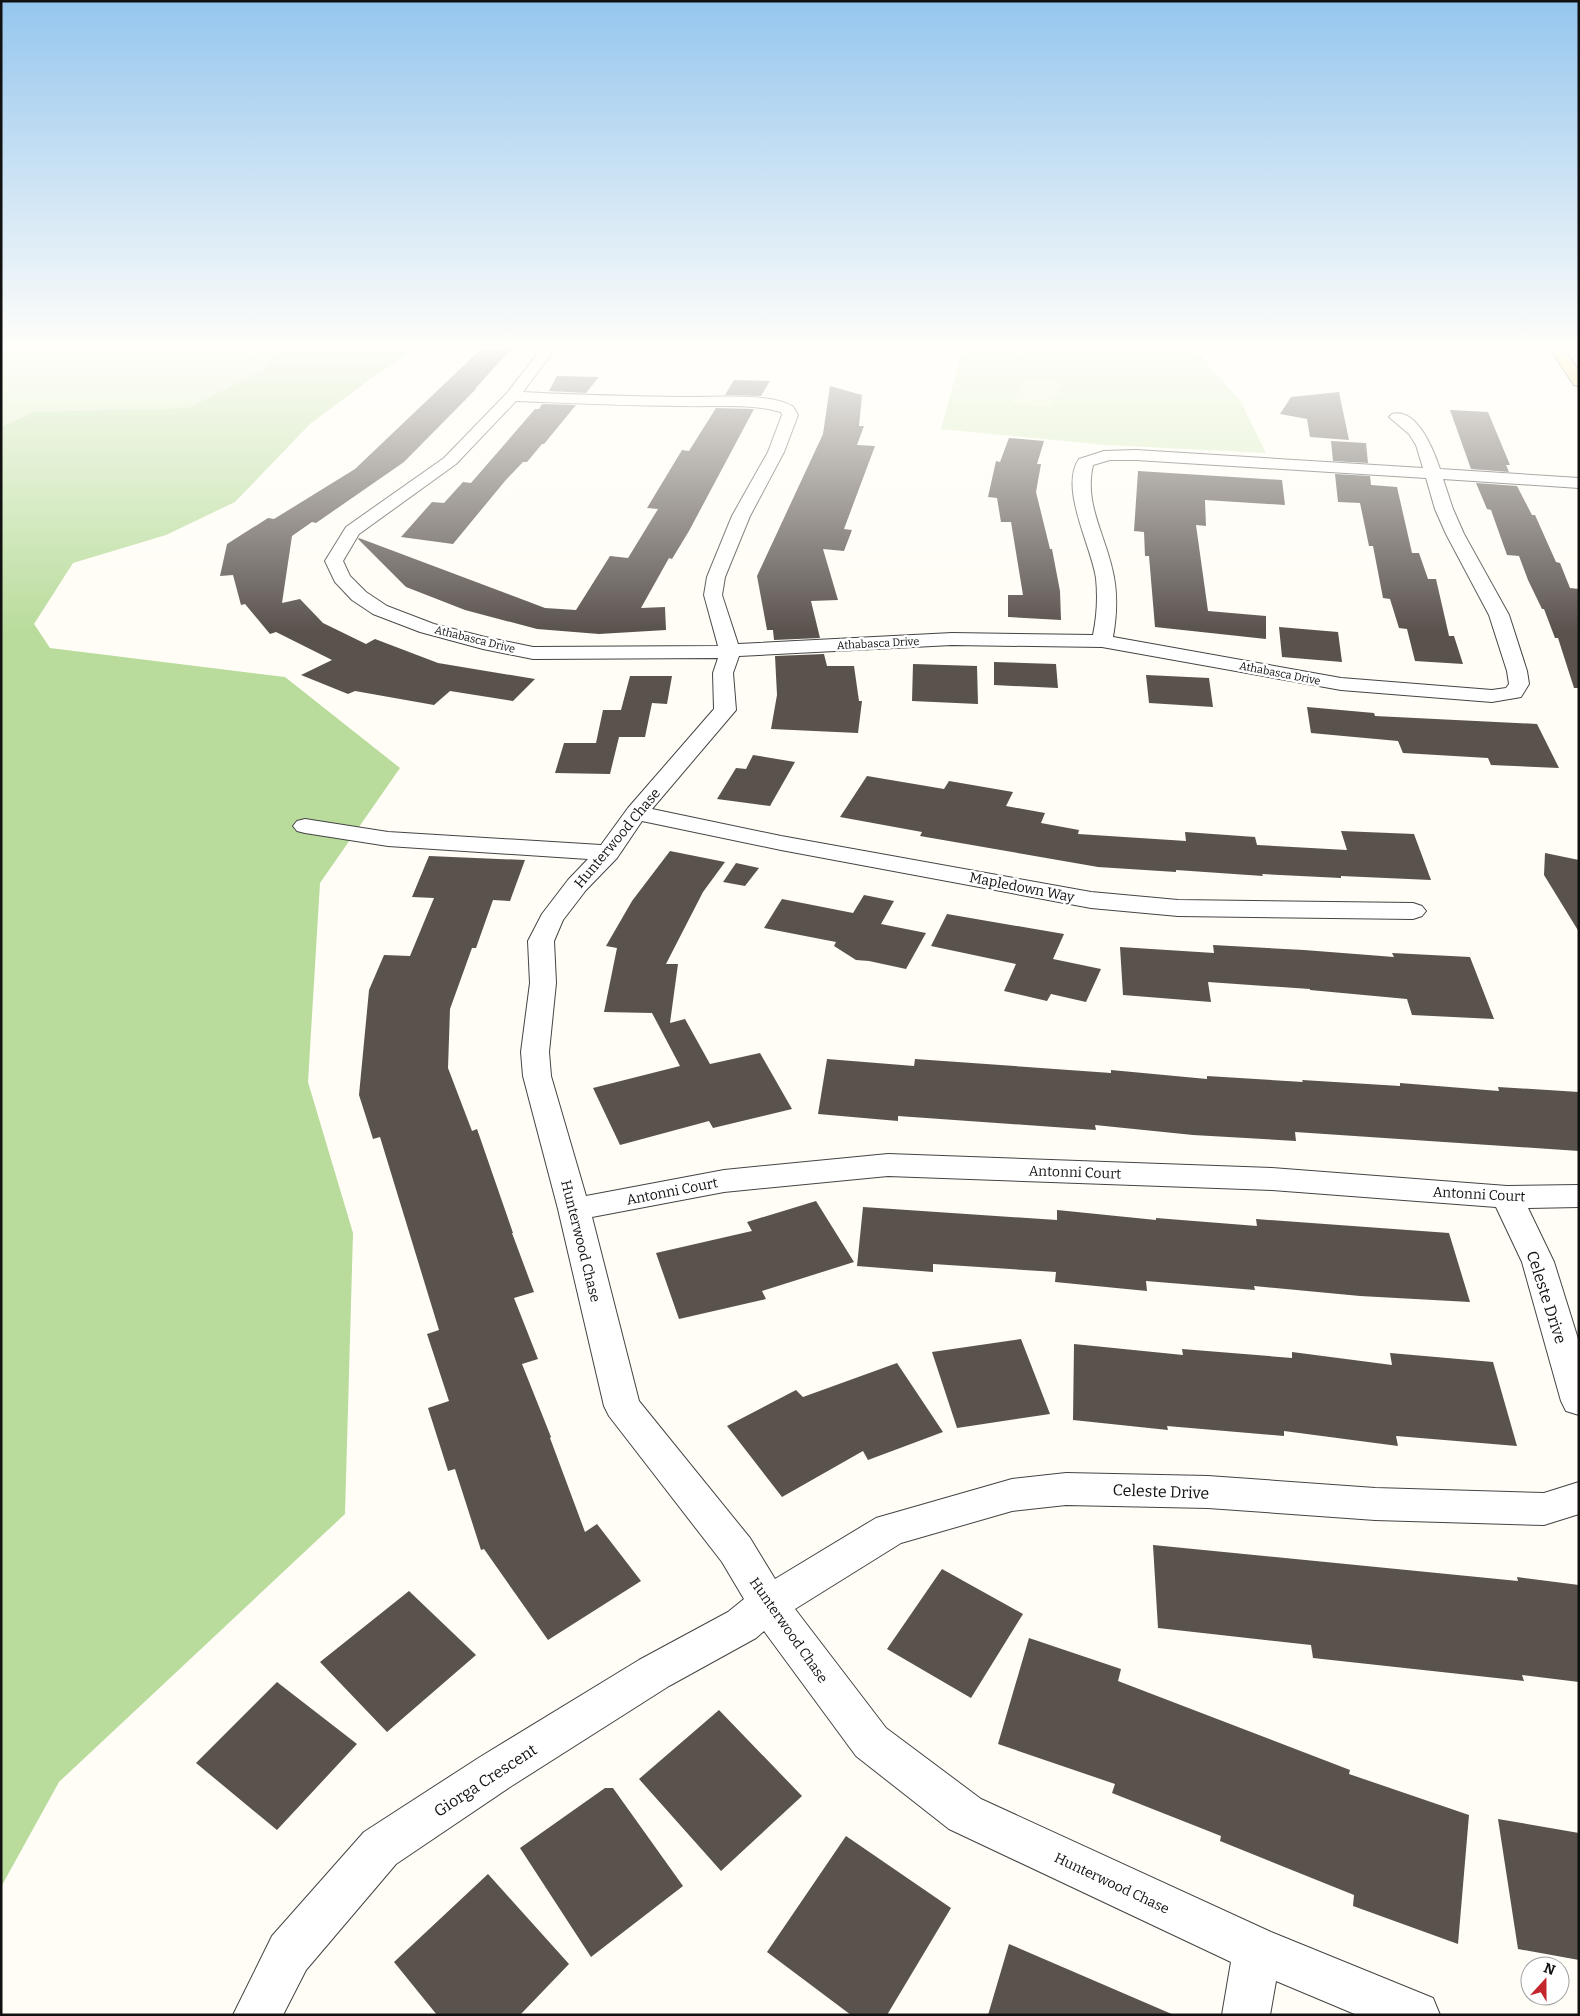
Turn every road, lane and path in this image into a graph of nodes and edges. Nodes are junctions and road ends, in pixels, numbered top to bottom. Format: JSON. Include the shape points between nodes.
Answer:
{"nodes":[{"id":1,"x":465,"y":443,"type":"edge"},
{"id":2,"x":779,"y":443,"type":"edge"},
{"id":3,"x":1423,"y":443,"type":"edge"},
{"id":4,"x":1434,"y":474,"type":"junction"},
{"id":5,"x":1579,"y":483,"type":"edge"},
{"id":6,"x":1102,"y":641,"type":"junction"},
{"id":7,"x":730,"y":652,"type":"junction"},
{"id":8,"x":636,"y":813,"type":"junction"},
{"id":9,"x":305,"y":826,"type":"dead end"},
{"id":10,"x":608,"y":853,"type":"junction"},
{"id":11,"x":1413,"y":911,"type":"dead end"},
{"id":12,"x":1579,"y":1196,"type":"edge"},
{"id":13,"x":1507,"y":1197,"type":"junction"},
{"id":14,"x":574,"y":1209,"type":"junction"},
{"id":15,"x":1579,"y":1401,"type":"edge"},
{"id":16,"x":1579,"y":1498,"type":"edge"},
{"id":17,"x":768,"y":1604,"type":"junction"},
{"id":18,"x":1257,"y":1950,"type":"junction"},
{"id":19,"x":257,"y":2015,"type":"edge"},
{"id":20,"x":1246,"y":2015,"type":"edge"},
{"id":21,"x":1416,"y":2015,"type":"edge"}],
"edges":[{"from":1,"to":7,"type":"street","name":"Athabasca Drive","via":[[450,461],[352,531],[334,561],[342,578],[359,596],[380,610],[427,628],[533,653]]},
{"from":2,"to":7,"type":"street","via":[[741,516],[716,577],[713,595]]},
{"from":3,"to":4,"type":"street"},
{"from":4,"to":5,"type":"street"},
{"from":4,"to":6,"type":"street","via":[[1114,454],[1090,459],[1082,470],[1082,495],[1104,568],[1107,616]]},
{"from":4,"to":6,"type":"street","name":"Athabasca Drive","via":[[1455,534],[1499,616],[1517,671],[1519,684],[1514,693],[1492,696],[1350,685]]},
{"from":6,"to":7,"type":"street","name":"Athabasca Drive","via":[[952,639]]},
{"from":7,"to":8,"type":"street","name":"Hunterwood Chase","via":[[723,673],[725,710]]},
{"from":8,"to":10,"type":"street","name":"Hunterwood Chase"},
{"from":8,"to":11,"type":"street","name":"Mapledown Way","via":[[1092,900],[1178,908]]},
{"from":9,"to":10,"type":"street","via":[[388,838]]},
{"from":10,"to":14,"type":"street","name":"Hunterwood Chase","via":[[577,885],[551,919],[542,941],[543,983],[535,1052],[537,1076]]},
{"from":12,"to":13,"type":"street","name":"Antonni Court"},
{"from":13,"to":14,"type":"street","name":"Antonni Court","via":[[1272,1179],[888,1165],[724,1182]]},
{"from":13,"to":15,"type":"street","name":"Celeste Drive","via":[[1538,1262]]},
{"from":14,"to":17,"type":"street","name":"Hunterwood Chase","via":[[622,1406],[736,1550]]},
{"from":16,"to":17,"type":"street","name":"Celeste Drive","via":[[1544,1509],[1375,1504],[1208,1492],[1066,1489],[1012,1495],[890,1530]]},
{"from":17,"to":18,"type":"street","name":"Hunterwood Chase","via":[[871,1742],[965,1814]]},
{"from":17,"to":19,"type":"street","name":"Giorga Crescent","via":[[742,1625],[654,1673],[380,1848],[289,1953]]},
{"from":18,"to":20,"type":"street"},
{"from":18,"to":21,"type":"street","name":"Hunterwood Chase"}]}
